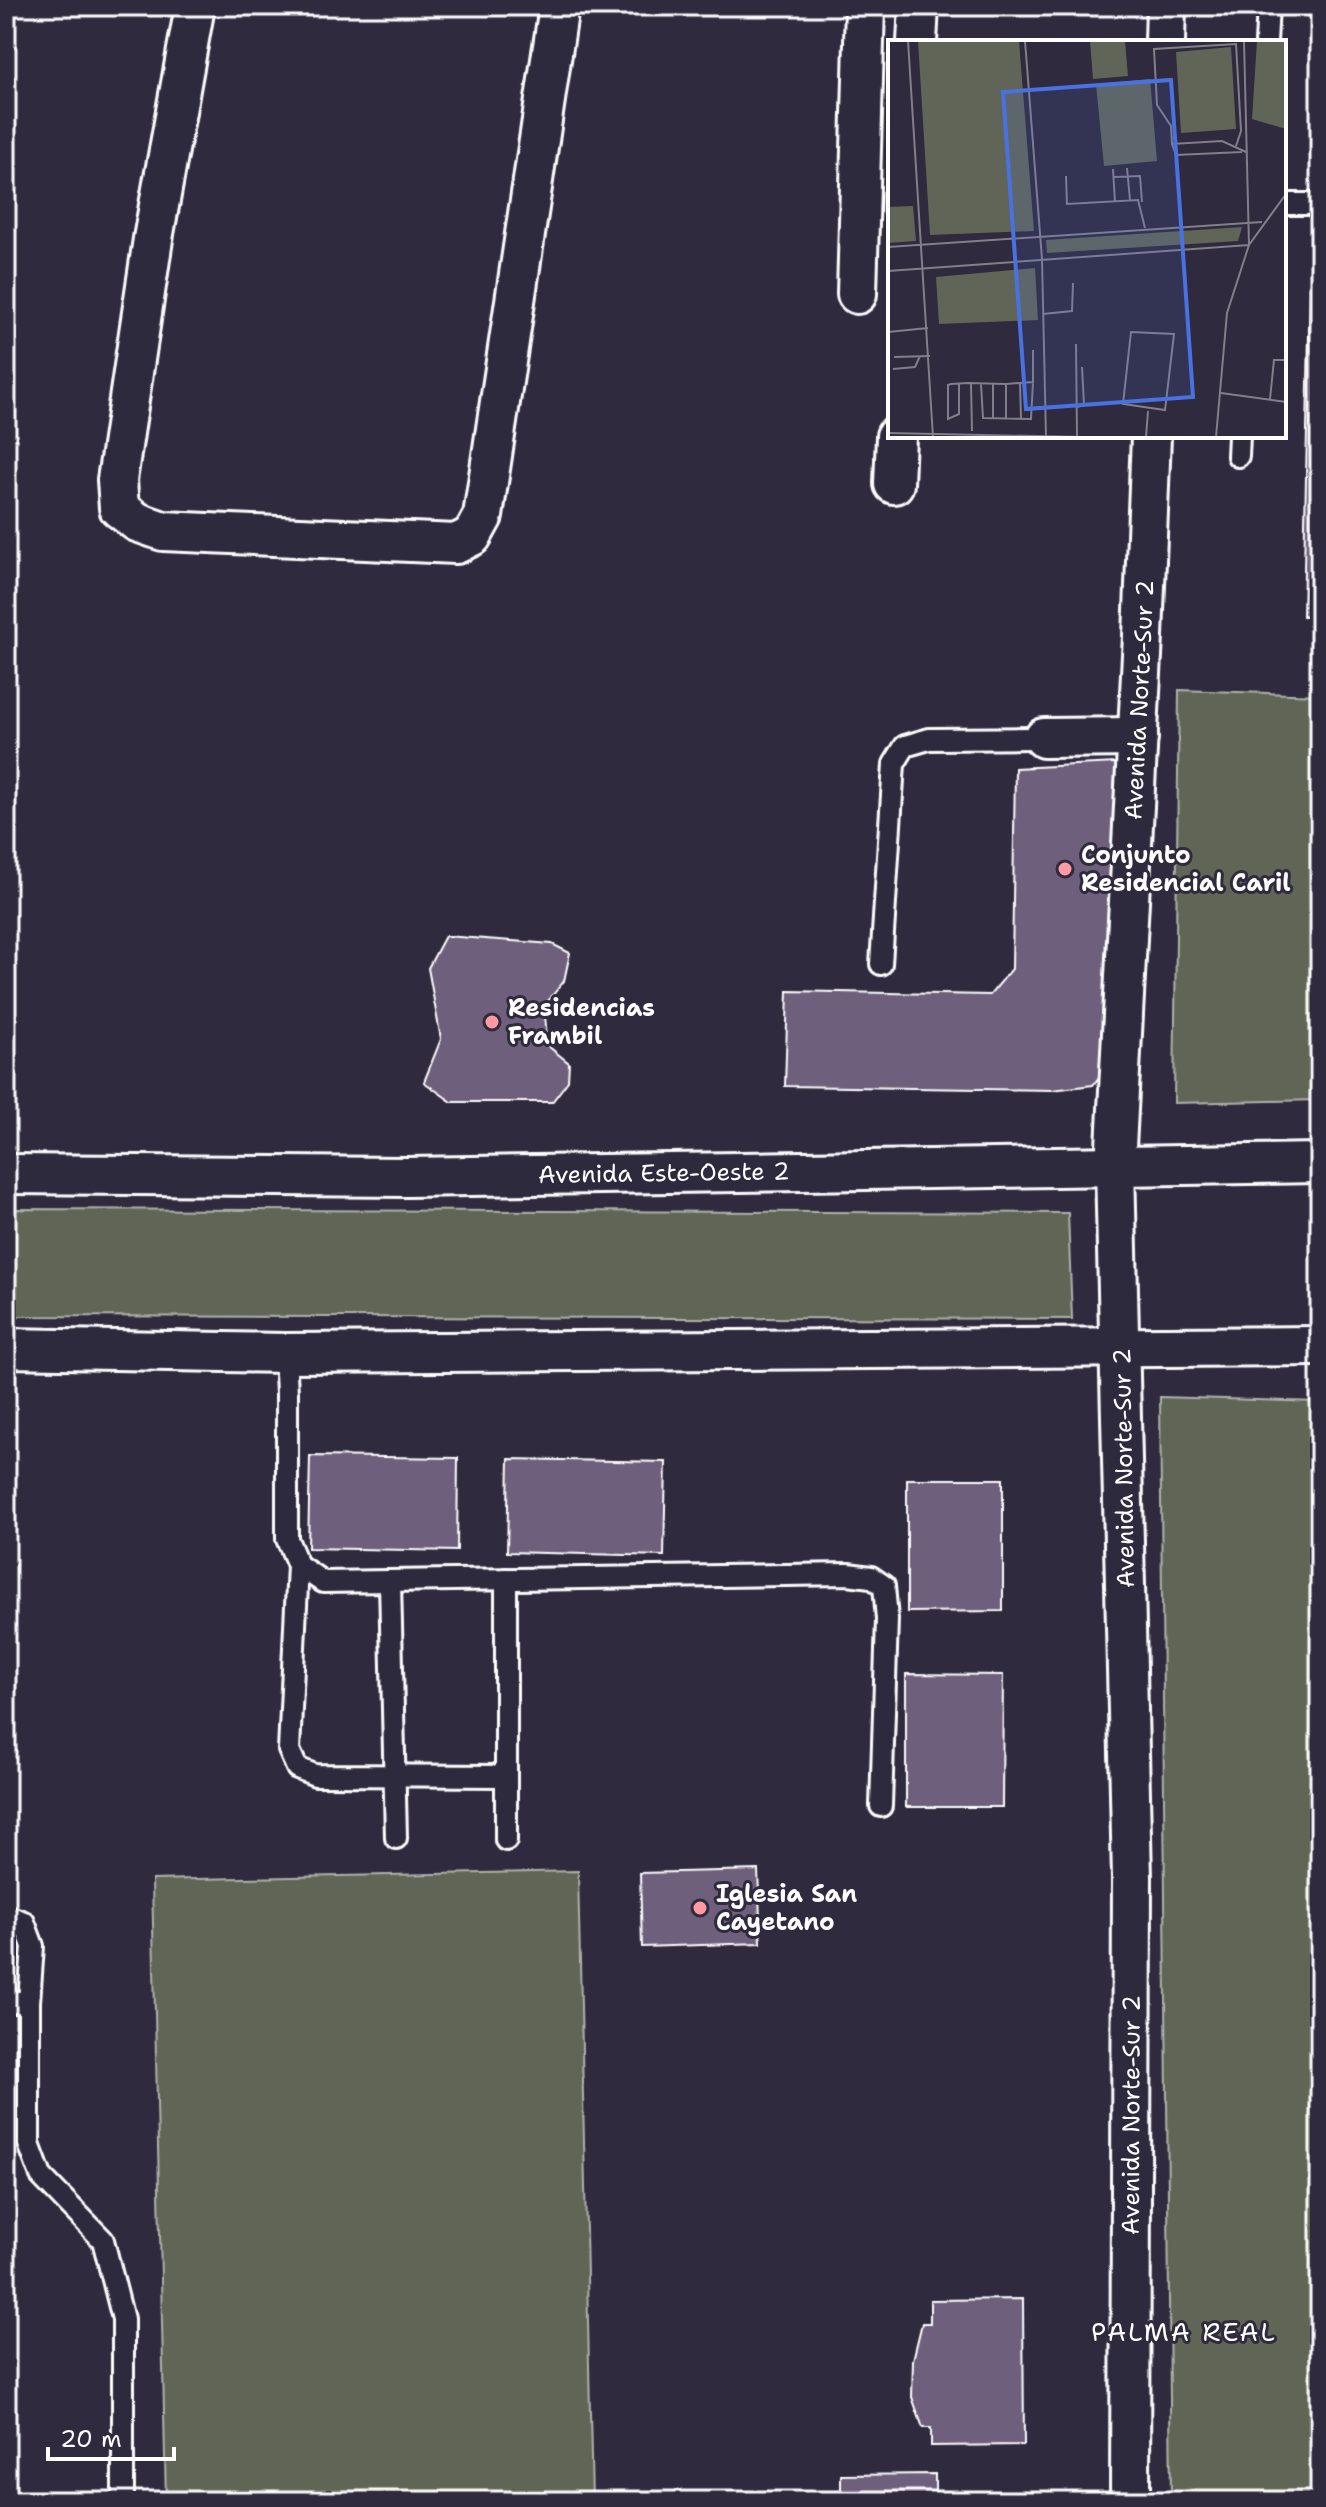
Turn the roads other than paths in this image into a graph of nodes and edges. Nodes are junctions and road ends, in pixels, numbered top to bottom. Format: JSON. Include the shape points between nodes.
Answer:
{"nodes":[{"id":1,"x":195,"y":6,"type":"edge"},
{"id":2,"x":559,"y":6,"type":"edge"},
{"id":3,"x":865,"y":6,"type":"edge"},
{"id":4,"x":919,"y":6,"type":"edge"},
{"id":5,"x":1166,"y":6,"type":"edge"},
{"id":6,"x":1268,"y":6,"type":"edge"},
{"id":7,"x":917,"y":40,"type":"edge"},
{"id":8,"x":1165,"y":40,"type":"edge"},
{"id":9,"x":1266,"y":40,"type":"edge"},
{"id":10,"x":1286,"y":204,"type":"edge"},
{"id":11,"x":1320,"y":204,"type":"edge"},
{"id":12,"x":857,"y":294,"type":"dead end"},
{"id":13,"x":896,"y":438,"type":"edge"},
{"id":14,"x":1151,"y":438,"type":"edge"},
{"id":15,"x":894,"y":484,"type":"dead end"},
{"id":16,"x":1138,"y":737,"type":"junction"},
{"id":17,"x":1044,"y":738,"type":"joint"},
{"id":18,"x":881,"y":964,"type":"dead end"},
{"id":19,"x":1320,"y":1163,"type":"edge"},
{"id":20,"x":1115,"y":1166,"type":"junction"},
{"id":21,"x":6,"y":1174,"type":"edge"},
{"id":22,"x":1121,"y":1346,"type":"junction"},
{"id":23,"x":1320,"y":1346,"type":"edge"},
{"id":24,"x":6,"y":1348,"type":"edge"},
{"id":25,"x":285,"y":1353,"type":"junction"},
{"id":26,"x":298,"y":1565,"type":"junction"},
{"id":27,"x":506,"y":1579,"type":"junction"},
{"id":28,"x":390,"y":1582,"type":"junction"},
{"id":29,"x":395,"y":1774,"type":"junction"},
{"id":30,"x":506,"y":1776,"type":"junction"},
{"id":31,"x":881,"y":1806,"type":"dead end"},
{"id":32,"x":396,"y":1838,"type":"dead end"},
{"id":33,"x":506,"y":1840,"type":"dead end"},
{"id":34,"x":6,"y":1915,"type":"edge"},
{"id":35,"x":6,"y":2002,"type":"edge"},
{"id":36,"x":29,"y":2002,"type":"junction"},
{"id":37,"x":123,"y":2501,"type":"edge"},
{"id":38,"x":1130,"y":2501,"type":"edge"}],
"edges":[{"from":1,"to":2,"type":"street","via":[[153,239],[117,480],[119,508],[137,522],[163,531],[444,544],[472,536],[483,516]]},
{"from":3,"to":12,"type":"street"},
{"from":4,"to":7,"type":"street"},
{"from":5,"to":8,"type":"street"},
{"from":6,"to":9,"type":"lane"},
{"from":10,"to":11,"type":"lane"},
{"from":13,"to":15,"type":"street"},
{"from":14,"to":16,"type":"street","name":"Avenida Norte-Sur 2"},
{"from":16,"to":17,"type":"street"},
{"from":16,"to":20,"type":"street","name":"Avenida Norte-Sur 2"},
{"from":17,"to":18,"type":"lane","via":[[929,739],[905,746],[894,764]]},
{"from":19,"to":20,"type":"street","name":"Avenida Este-Oeste 2"},
{"from":20,"to":21,"type":"street","name":"Avenida Este-Oeste 2","via":[[407,1177]]},
{"from":20,"to":22,"type":"street","name":"Avenida Norte-Sur 2"},
{"from":22,"to":23,"type":"street"},
{"from":22,"to":25,"type":"street"},
{"from":22,"to":38,"type":"street","name":"Avenida Norte-Sur 2","via":[[1132,1878]]},
{"from":24,"to":25,"type":"street"},
{"from":25,"to":26,"type":"lane","via":[[287,1539]]},
{"from":26,"to":28,"type":"lane","via":[[323,1582]]},
{"from":26,"to":29,"type":"lane","via":[[289,1750],[297,1768],[315,1775]]},
{"from":27,"to":28,"type":"lane"},
{"from":27,"to":30,"type":"lane"},
{"from":27,"to":31,"type":"lane","via":[[871,1577],[884,1586],[887,1619]]},
{"from":28,"to":29,"type":"lane"},
{"from":29,"to":30,"type":"lane"},
{"from":29,"to":32,"type":"lane"},
{"from":30,"to":33,"type":"lane"},
{"from":34,"to":36,"type":"lane","via":[[24,1922],[33,1946]]},
{"from":35,"to":36,"type":"lane"},
{"from":36,"to":37,"type":"lane","via":[[29,2144],[41,2176],[103,2240],[123,2319]]}]}
